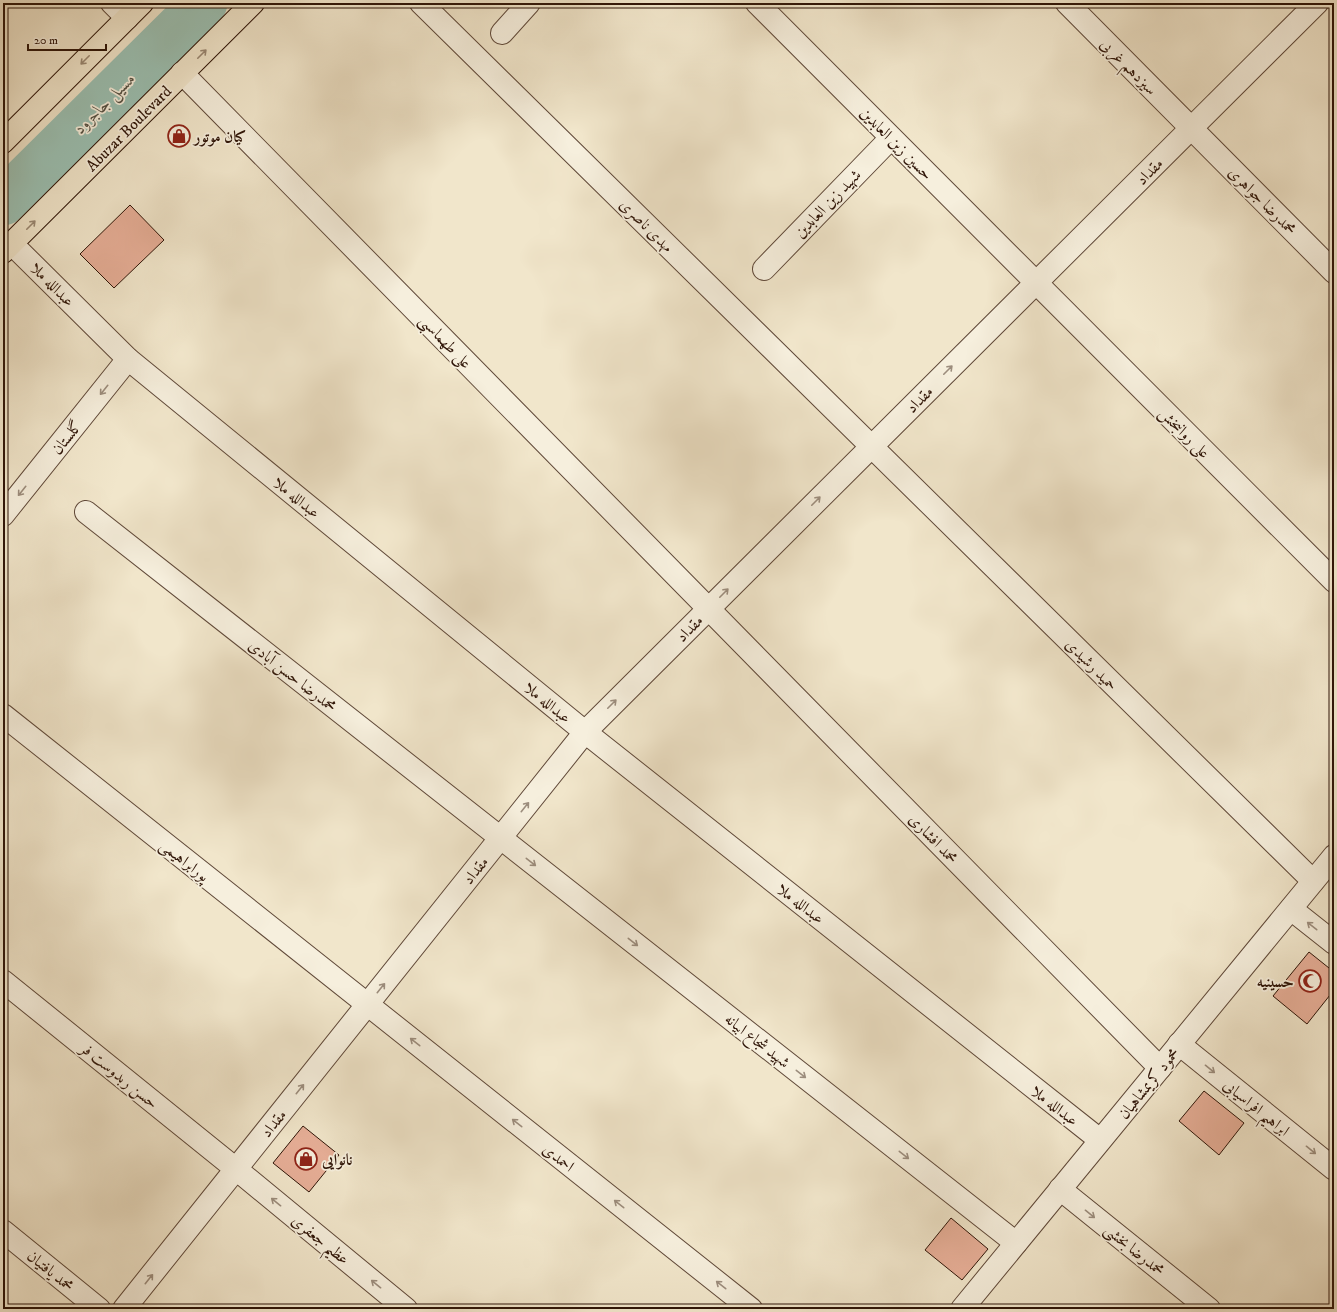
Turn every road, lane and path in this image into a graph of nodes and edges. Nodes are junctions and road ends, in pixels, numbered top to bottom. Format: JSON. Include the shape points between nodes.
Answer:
{"nodes":[{"id":1,"x":112,"y":3,"type":"edge"},
{"id":2,"x":253,"y":3,"type":"edge"},
{"id":3,"x":421,"y":3,"type":"edge"},
{"id":4,"x":529,"y":3,"type":"edge"},
{"id":5,"x":757,"y":3,"type":"edge"},
{"id":6,"x":1066,"y":3,"type":"edge"},
{"id":7,"x":1317,"y":3,"type":"edge"},
{"id":8,"x":134,"y":10,"type":"edge"},
{"id":9,"x":502,"y":33,"type":"dead end"},
{"id":10,"x":182,"y":73,"type":"junction"},
{"id":11,"x":1191,"y":128,"type":"junction"},
{"id":12,"x":891,"y":138,"type":"junction"},
{"id":13,"x":3,"y":142,"type":"edge"},
{"id":14,"x":7,"y":248,"type":"edge"},
{"id":15,"x":764,"y":269,"type":"dead end"},
{"id":16,"x":1334,"y":272,"type":"edge"},
{"id":17,"x":1036,"y":282,"type":"junction"},
{"id":18,"x":128,"y":359,"type":"junction"},
{"id":19,"x":872,"y":446,"type":"junction"},
{"id":20,"x":86,"y":512,"type":"dead end"},
{"id":21,"x":4,"y":513,"type":"edge"},
{"id":22,"x":1334,"y":581,"type":"edge"},
{"id":23,"x":709,"y":609,"type":"junction"},
{"id":24,"x":3,"y":715,"type":"edge"},
{"id":25,"x":585,"y":732,"type":"junction"},
{"id":26,"x":500,"y":838,"type":"junction"},
{"id":27,"x":1334,"y":856,"type":"edge"},
{"id":28,"x":1313,"y":881,"type":"junction"},
{"id":29,"x":1291,"y":908,"type":"junction"},
{"id":30,"x":1334,"y":943,"type":"edge"},
{"id":31,"x":3,"y":981,"type":"edge"},
{"id":32,"x":367,"y":1004,"type":"junction"},
{"id":33,"x":1179,"y":1044,"type":"junction"},
{"id":34,"x":1160,"y":1068,"type":"junction"},
{"id":35,"x":1100,"y":1140,"type":"junction"},
{"id":36,"x":236,"y":1169,"type":"junction"},
{"id":37,"x":1334,"y":1169,"type":"edge"},
{"id":38,"x":1060,"y":1189,"type":"junction"},
{"id":39,"x":3,"y":1231,"type":"edge"},
{"id":40,"x":1016,"y":1243,"type":"junction"},
{"id":41,"x":99,"y":1309,"type":"edge"},
{"id":42,"x":124,"y":1309,"type":"edge"},
{"id":43,"x":406,"y":1309,"type":"edge"},
{"id":44,"x":751,"y":1309,"type":"edge"},
{"id":45,"x":962,"y":1309,"type":"edge"},
{"id":46,"x":1209,"y":1309,"type":"edge"}],
"edges":[{"from":1,"to":8,"type":"street"},
{"from":10,"to":2,"type":"main road","name":"Abuzar Boulevard","one_way":true},
{"from":3,"to":19,"type":"street","name":"مهدی ناصری"},
{"from":4,"to":9,"type":"street"},
{"from":5,"to":12,"type":"street","name":"حسین زین العابدین"},
{"from":6,"to":11,"type":"street","name":"سیزدهم غربی"},
{"from":7,"to":11,"type":"street","name":"مقداد"},
{"from":8,"to":13,"type":"main road","one_way":true},
{"from":14,"to":10,"type":"main road","name":"Abuzar Boulevard","one_way":true},
{"from":10,"to":23,"type":"street","name":"علی طهماسبی"},
{"from":11,"to":16,"type":"street","name":"محمدرضا جواهری"},
{"from":11,"to":17,"type":"street","name":"مقداد"},
{"from":12,"to":15,"type":"street","name":"شهید زین العابدین"},
{"from":12,"to":17,"type":"street","name":"حسین زین العابدین"},
{"from":14,"to":18,"type":"street","name":"عبدالله ملا"},
{"from":19,"to":17,"type":"street","name":"مقداد","one_way":true},
{"from":17,"to":22,"type":"street","name":"علی روانبخش"},
{"from":18,"to":21,"type":"street","name":"گلستان","one_way":true},
{"from":18,"to":25,"type":"street","name":"عبدالله ملا"},
{"from":23,"to":19,"type":"street","name":"مقداد","one_way":true},
{"from":19,"to":28,"type":"street","name":"حمید رشیدی"},
{"from":20,"to":26,"type":"street","name":"محمدرضا حسن آبادی"},
{"from":25,"to":23,"type":"street","name":"مقداد","one_way":true},
{"from":23,"to":34,"type":"street","name":"محمد افشاری"},
{"from":24,"to":32,"type":"street","name":"پورابراهیمی"},
{"from":26,"to":25,"type":"street","name":"مقداد","one_way":true},
{"from":25,"to":35,"type":"street","name":"عبدالله ملا"},
{"from":32,"to":26,"type":"street","name":"مقداد","one_way":true},
{"from":26,"to":40,"type":"street","name":"شهید شجاع ابیانه","one_way":true},
{"from":27,"to":28,"type":"street","name":"محمود کریمشاهیان"},
{"from":28,"to":29,"type":"street","name":"محمود کریمشاهیان"},
{"from":30,"to":29,"type":"street","one_way":true},
{"from":29,"to":33,"type":"street","name":"محمود کریمشاهیان"},
{"from":31,"to":36,"type":"street","name":"حسن ربدوست فر"},
{"from":36,"to":32,"type":"street","name":"مقداد","one_way":true},
{"from":44,"to":32,"type":"street","name":"احمدی","one_way":true},
{"from":33,"to":34,"type":"street","name":"محمود کریمشاهیان"},
{"from":33,"to":37,"type":"street","name":"ابراهیم افراسیابی","one_way":true},
{"from":34,"to":35,"type":"street","name":"محمود کریمشاهیان"},
{"from":35,"to":38,"type":"street","name":"محمود کریمشاهیان"},
{"from":42,"to":36,"type":"street","name":"مقداد","one_way":true},
{"from":43,"to":36,"type":"street","name":"عظیم جعفری","one_way":true},
{"from":38,"to":40,"type":"street","name":"محمود کریمشاهیان"},
{"from":38,"to":46,"type":"street","name":"محمدرضا بخشی","one_way":true},
{"from":39,"to":41,"type":"street","name":"محمد یافتیان"},
{"from":40,"to":45,"type":"street","name":"محمود کریمشاهیان"}]}
